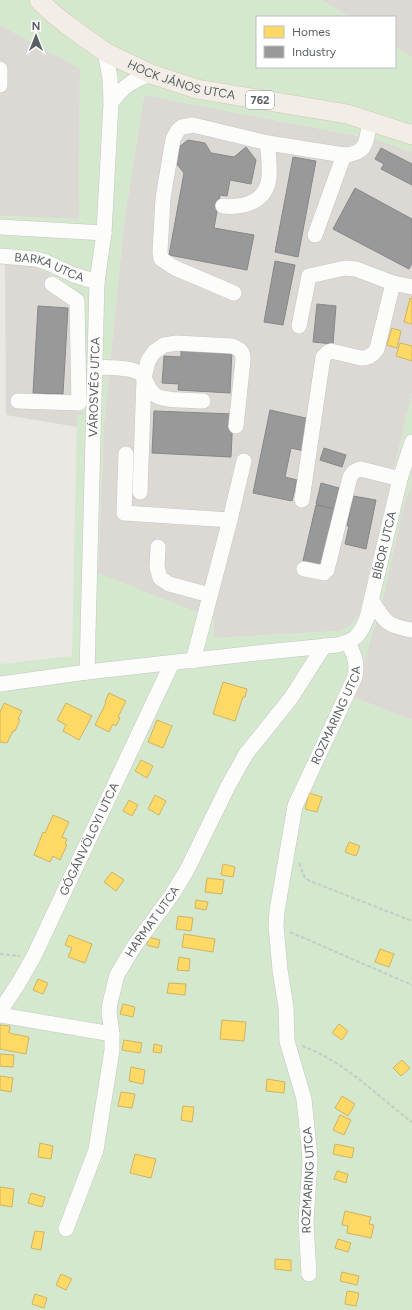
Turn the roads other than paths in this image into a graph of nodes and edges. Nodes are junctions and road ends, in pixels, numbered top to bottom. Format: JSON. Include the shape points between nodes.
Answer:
{"nodes":[{"id":1,"x":39,"y":0,"type":"edge"},
{"id":2,"x":105,"y":52,"type":"junction"},
{"id":3,"x":0,"y":69,"type":"edge"},
{"id":4,"x":151,"y":74,"type":"junction"},
{"id":5,"x":0,"y":86,"type":"edge"},
{"id":6,"x":111,"y":103,"type":"junction"},
{"id":7,"x":370,"y":121,"type":"junction"},
{"id":8,"x":412,"y":134,"type":"edge"},
{"id":9,"x":268,"y":143,"type":"junction"},
{"id":10,"x":344,"y":155,"type":"junction"},
{"id":11,"x":223,"y":206,"type":"dead end"},
{"id":12,"x":0,"y":227,"type":"edge"},
{"id":13,"x":104,"y":233,"type":"junction"},
{"id":14,"x":316,"y":235,"type":"dead end"},
{"id":15,"x":0,"y":256,"type":"edge"},
{"id":16,"x":97,"y":282,"type":"junction"},
{"id":17,"x":393,"y":282,"type":"junction"},
{"id":18,"x":52,"y":284,"type":"dead end"},
{"id":19,"x":412,"y":287,"type":"edge"},
{"id":20,"x":234,"y":293,"type":"dead end"},
{"id":21,"x":299,"y":326,"type":"dead end"},
{"id":22,"x":95,"y":367,"type":"junction"},
{"id":23,"x":144,"y":378,"type":"junction"},
{"id":24,"x":79,"y":386,"type":"junction"},
{"id":25,"x":94,"y":387,"type":"junction"},
{"id":26,"x":18,"y":401,"type":"dead end"},
{"id":27,"x":203,"y":401,"type":"dead end"},
{"id":28,"x":236,"y":426,"type":"dead end"},
{"id":29,"x":411,"y":451,"type":"edge"},
{"id":30,"x":126,"y":454,"type":"dead end"},
{"id":31,"x":244,"y":461,"type":"dead end"},
{"id":32,"x":400,"y":479,"type":"junction"},
{"id":33,"x":140,"y":492,"type":"dead end"},
{"id":34,"x":302,"y":500,"type":"dead end"},
{"id":35,"x":230,"y":520,"type":"junction"},
{"id":36,"x":158,"y":547,"type":"dead end"},
{"id":37,"x":304,"y":569,"type":"dead end"},
{"id":38,"x":210,"y":595,"type":"junction"},
{"id":39,"x":372,"y":601,"type":"junction"},
{"id":40,"x":412,"y":630,"type":"edge"},
{"id":41,"x":348,"y":642,"type":"junction"},
{"id":42,"x":324,"y":646,"type":"junction"},
{"id":43,"x":193,"y":661,"type":"junction"},
{"id":44,"x":172,"y":663,"type":"junction"},
{"id":45,"x":87,"y":672,"type":"junction"},
{"id":46,"x":0,"y":684,"type":"edge"},
{"id":47,"x":0,"y":1012,"type":"edge"},
{"id":48,"x":0,"y":1015,"type":"edge"},
{"id":49,"x":112,"y":1034,"type":"junction"},
{"id":50,"x":66,"y":1229,"type":"dead end"},
{"id":51,"x":309,"y":1274,"type":"dead end"}],
"edges":[{"from":1,"to":2,"type":"main road","name":"HOCK JÁNOS UTCA","number":"762","via":[[66,24]]},
{"from":2,"to":4,"type":"main road","name":"HOCK JÁNOS UTCA","number":"762"},
{"from":2,"to":6,"type":"street","name":"VÁROSVÉG UTCA"},
{"from":3,"to":5,"type":"street"},
{"from":4,"to":6,"type":"street","via":[[140,77],[125,87]]},
{"from":4,"to":7,"type":"main road","name":"HOCK JÁNOS UTCA","number":"762","via":[[197,89],[347,114]]},
{"from":6,"to":13,"type":"street","name":"VÁROSVÉG UTCA"},
{"from":7,"to":8,"type":"main road","name":"HOCK JÁNOS UTCA","number":"762"},
{"from":7,"to":10,"type":"street","via":[[364,146],[354,154]]},
{"from":9,"to":10,"type":"street"},
{"from":9,"to":11,"type":"street","via":[[269,178],[262,195],[249,204]]},
{"from":9,"to":20,"type":"street","via":[[192,125],[182,127],[173,139],[163,198],[161,259],[175,268]]},
{"from":10,"to":14,"type":"street"},
{"from":12,"to":13,"type":"street"},
{"from":13,"to":16,"type":"street","name":"VÁROSVÉG UTCA"},
{"from":15,"to":16,"type":"street","name":"BARKA UTCA","via":[[36,259]]},
{"from":16,"to":22,"type":"street","name":"VÁROSVÉG UTCA"},
{"from":17,"to":19,"type":"street"},
{"from":17,"to":21,"type":"street","via":[[356,269],[345,268],[309,276]]},
{"from":17,"to":34,"type":"street","via":[[375,352],[366,358],[331,351],[323,357]]},
{"from":18,"to":24,"type":"street","via":[[77,301]]},
{"from":22,"to":23,"type":"street","via":[[133,370]]},
{"from":22,"to":25,"type":"street","name":"VÁROSVÉG UTCA"},
{"from":23,"to":27,"type":"street","via":[[151,392],[158,397]]},
{"from":23,"to":28,"type":"street","via":[[148,361],[154,352],[164,345],[224,345],[240,349],[243,360]]},
{"from":23,"to":33,"type":"street"},
{"from":24,"to":25,"type":"street"},
{"from":24,"to":26,"type":"street","via":[[79,403]]},
{"from":25,"to":45,"type":"street","name":"VÁROSVÉG UTCA"},
{"from":29,"to":32,"type":"street","name":"BÍBOR UTCA"},
{"from":30,"to":35,"type":"street","via":[[124,513]]},
{"from":31,"to":35,"type":"street"},
{"from":32,"to":37,"type":"street","via":[[361,469],[352,472],[328,570],[324,573]]},
{"from":32,"to":39,"type":"street","name":"BÍBOR UTCA","via":[[398,508]]},
{"from":35,"to":38,"type":"street"},
{"from":36,"to":38,"type":"street","via":[[157,567],[160,578],[169,584]]},
{"from":38,"to":43,"type":"street"},
{"from":39,"to":40,"type":"street","via":[[391,626]]},
{"from":39,"to":41,"type":"street","name":"BÍBOR UTCA","via":[[362,629]]},
{"from":41,"to":42,"type":"street"},
{"from":41,"to":51,"type":"street","name":"ROZMARING UTCA","via":[[357,671],[295,806],[276,926],[286,1007],[287,1042],[304,1099],[309,1147],[306,1222]]},
{"from":42,"to":43,"type":"street"},
{"from":42,"to":49,"type":"street","name":"HARMAT UTCA","via":[[291,698],[246,754],[188,870],[117,975],[109,1012]]},
{"from":43,"to":44,"type":"street"},
{"from":44,"to":45,"type":"street"},
{"from":44,"to":47,"type":"street","name":"GÓGÁNVÖLGYI UTCA","via":[[33,958]]},
{"from":45,"to":46,"type":"street"},
{"from":48,"to":49,"type":"street"},
{"from":49,"to":50,"type":"street","name":"HARMAT UTCA","via":[[112,1050],[96,1150]]}]}
